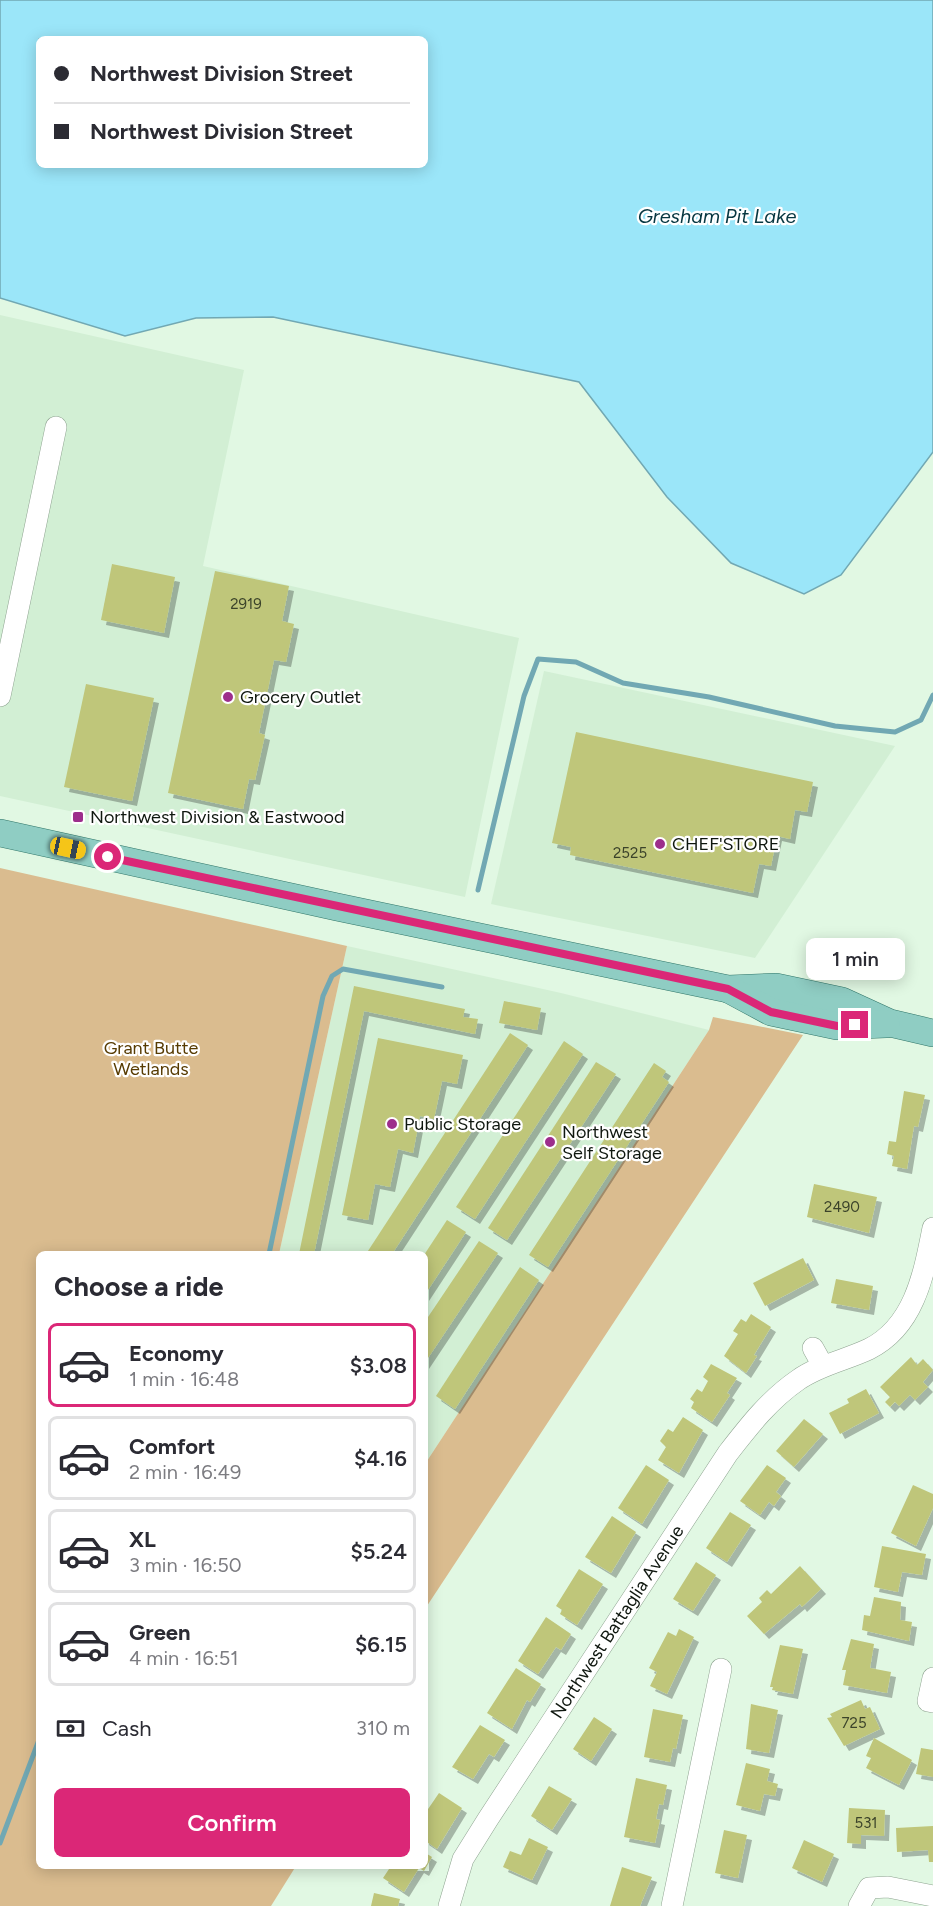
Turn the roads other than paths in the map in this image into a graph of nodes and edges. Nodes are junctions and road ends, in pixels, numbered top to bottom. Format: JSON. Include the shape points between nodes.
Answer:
{"nodes":[{"id":1,"x":56,"y":427,"type":"dead end"},
{"id":2,"x":0,"y":696,"type":"edge"},
{"id":3,"x":0,"y":833,"type":"edge"},
{"id":4,"x":933,"y":1033,"type":"edge"},
{"id":5,"x":933,"y":1227,"type":"edge"},
{"id":6,"x":930,"y":1257,"type":"edge"},
{"id":7,"x":721,"y":1669,"type":"dead end"},
{"id":8,"x":933,"y":1678,"type":"edge"},
{"id":9,"x":930,"y":1702,"type":"edge"},
{"id":10,"x":933,"y":1896,"type":"edge"},
{"id":11,"x":449,"y":1906,"type":"edge"},
{"id":12,"x":672,"y":1906,"type":"edge"},
{"id":13,"x":859,"y":1906,"type":"edge"}],
"edges":[{"from":1,"to":2,"type":"street"},
{"from":3,"to":4,"type":"main road","via":[[728,989],[771,1012],[837,1026],[890,1023]]},
{"from":5,"to":6,"type":"street","name":"Northwest Battaglia Avenue"},
{"from":6,"to":11,"type":"street","name":"Northwest Battaglia Avenue","via":[[912,1303],[890,1334],[870,1348],[818,1357],[754,1419],[728,1453],[463,1859]]},
{"from":7,"to":12,"type":"street"},
{"from":8,"to":9,"type":"street"},
{"from":10,"to":13,"type":"street","via":[[888,1887],[869,1888]]}]}
